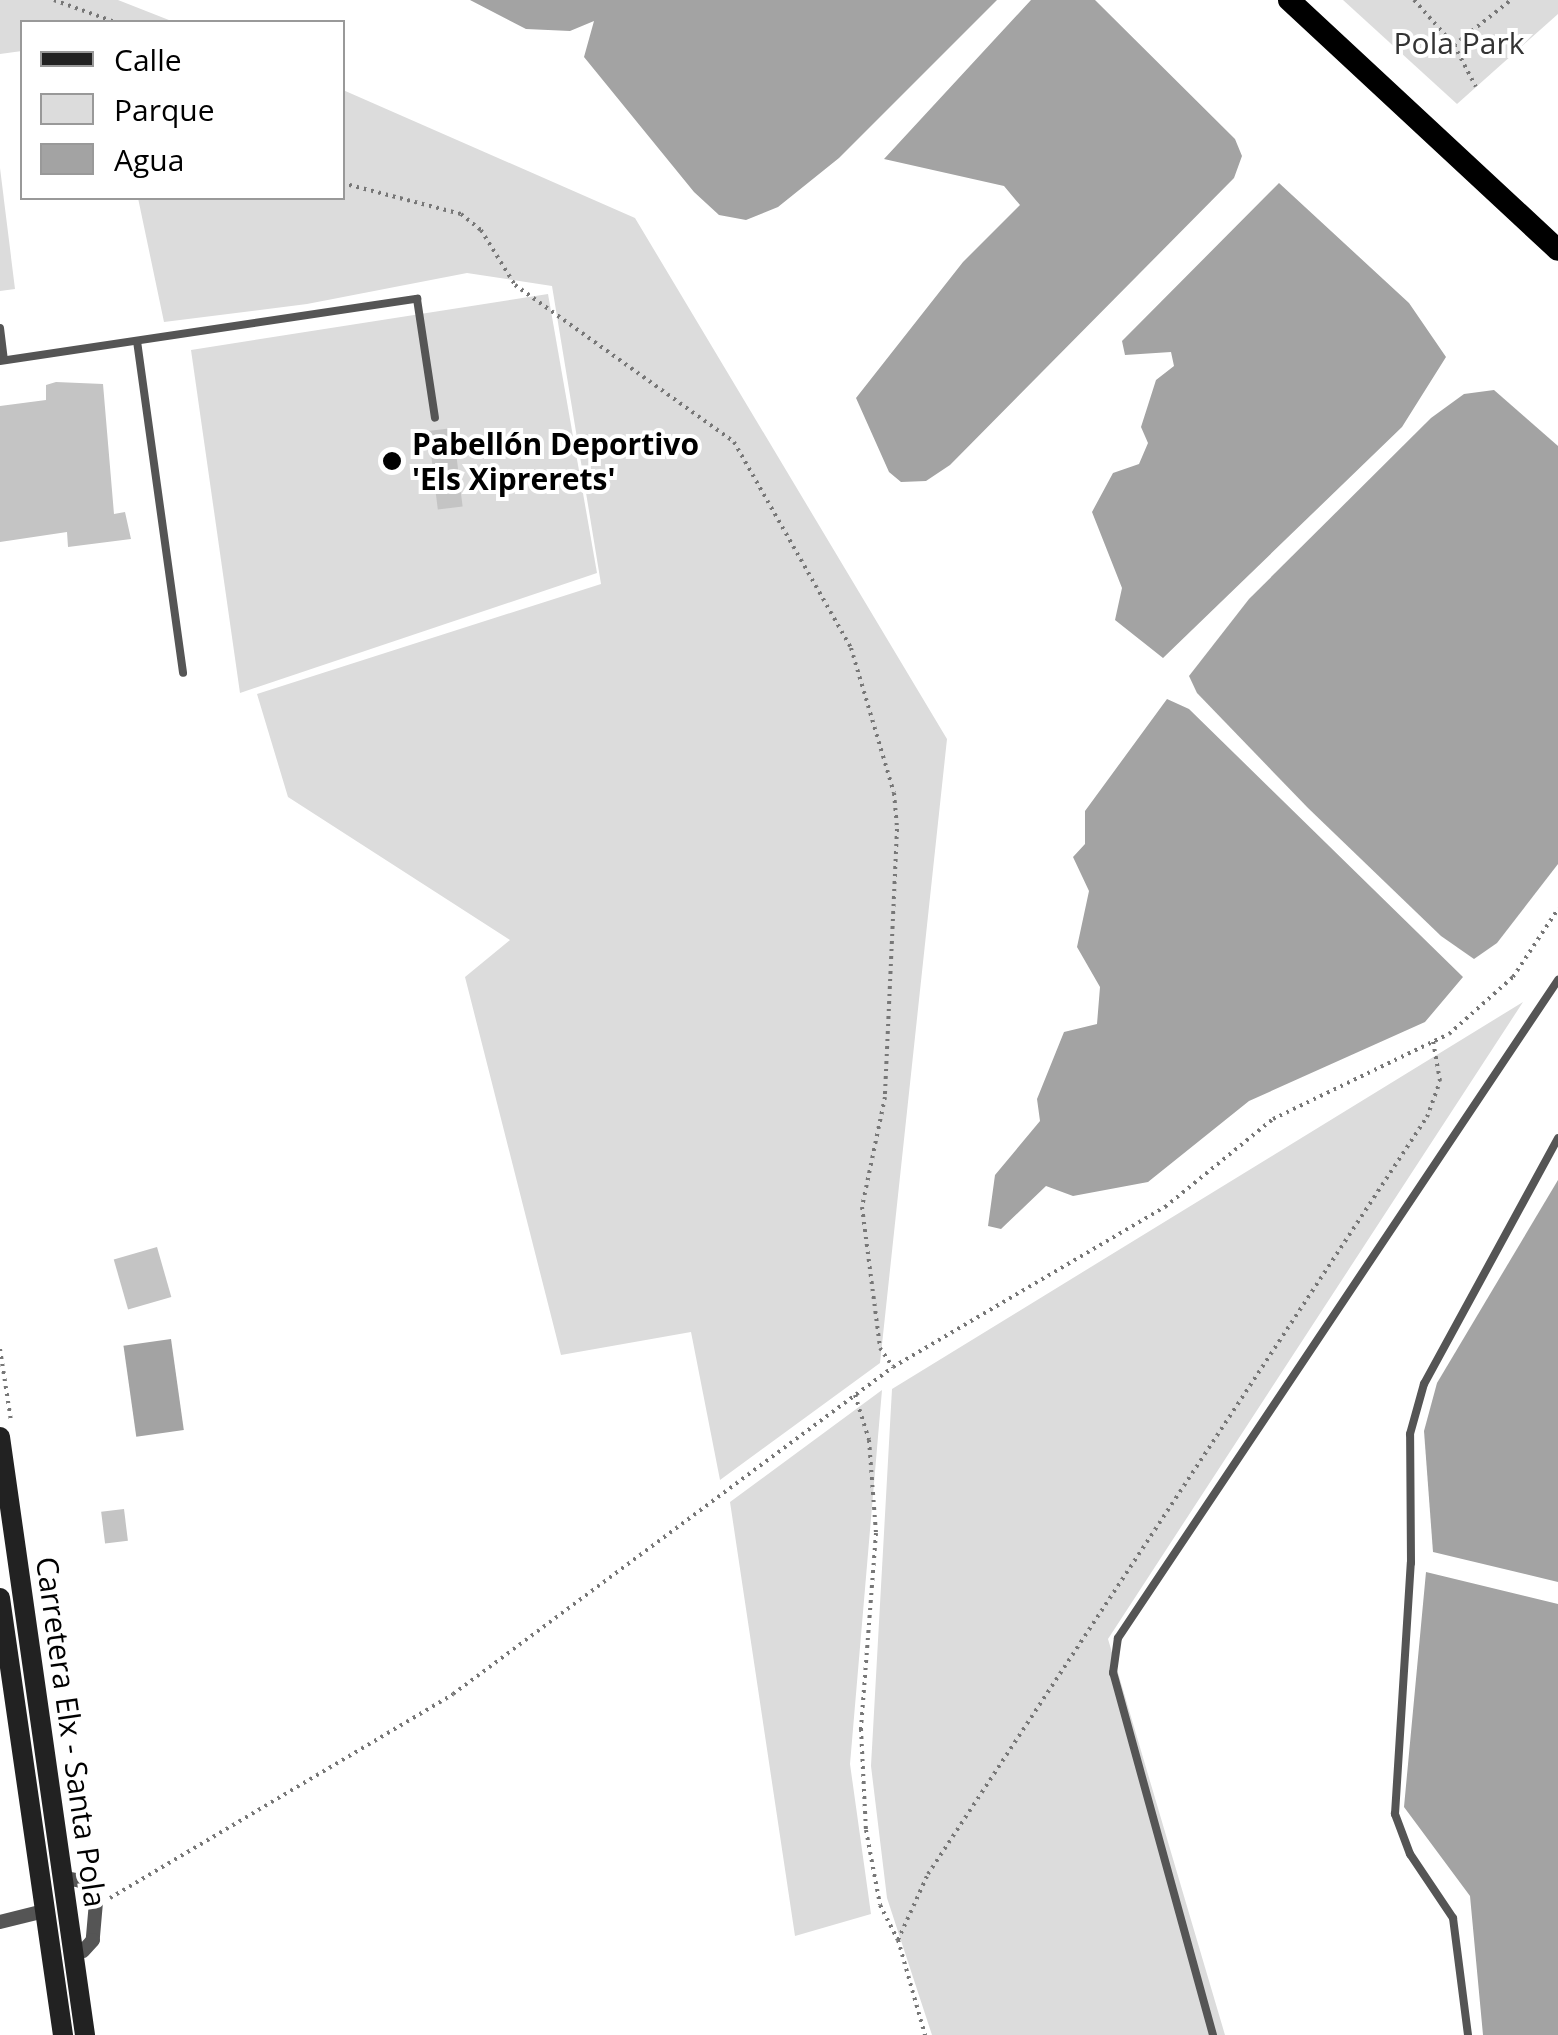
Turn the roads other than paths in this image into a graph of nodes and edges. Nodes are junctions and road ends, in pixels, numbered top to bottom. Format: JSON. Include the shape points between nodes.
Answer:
{"nodes":[{"id":1,"x":1289,"y":0,"type":"edge"},
{"id":2,"x":1558,"y":250,"type":"edge"},
{"id":3,"x":0,"y":328,"type":"edge"},
{"id":4,"x":137,"y":341,"type":"junction"},
{"id":5,"x":2,"y":360,"type":"edge"},
{"id":6,"x":435,"y":418,"type":"dead end"},
{"id":7,"x":183,"y":673,"type":"dead end"},
{"id":8,"x":1558,"y":980,"type":"edge"},
{"id":9,"x":1558,"y":1138,"type":"edge"},
{"id":10,"x":0,"y":1437,"type":"edge"},
{"id":11,"x":0,"y":1598,"type":"edge"},
{"id":12,"x":61,"y":1877,"type":"junction"},
{"id":13,"x":44,"y":1910,"type":"junction"},
{"id":14,"x":0,"y":1922,"type":"edge"},
{"id":15,"x":83,"y":1951,"type":"dead end"},
{"id":16,"x":63,"y":2035,"type":"edge"},
{"id":17,"x":85,"y":2035,"type":"edge"},
{"id":18,"x":1213,"y":2035,"type":"edge"},
{"id":19,"x":1468,"y":2035,"type":"edge"}],
"edges":[{"from":1,"to":2,"type":"highway"},
{"from":3,"to":5,"type":"lane"},
{"from":4,"to":5,"type":"lane"},
{"from":4,"to":6,"type":"lane","via":[[418,299]]},
{"from":4,"to":7,"type":"lane"},
{"from":8,"to":18,"type":"lane","via":[[1118,1638],[1113,1674]]},
{"from":9,"to":19,"type":"lane","via":[[1424,1384],[1410,1434],[1410,1562],[1395,1814],[1410,1854],[1453,1918]]},
{"from":10,"to":12,"type":"main road","name":"Carretera Elx - Santa Pola"},
{"from":11,"to":13,"type":"main road","name":"Carretera Elx - Santa Pola"},
{"from":12,"to":15,"type":"street","via":[[82,1881],[96,1902],[93,1940]]},
{"from":12,"to":17,"type":"main road","name":"Carretera Elx - Santa Pola"},
{"from":13,"to":14,"type":"street"},
{"from":13,"to":16,"type":"main road","name":"Carretera Elx - Santa Pola"}]}
